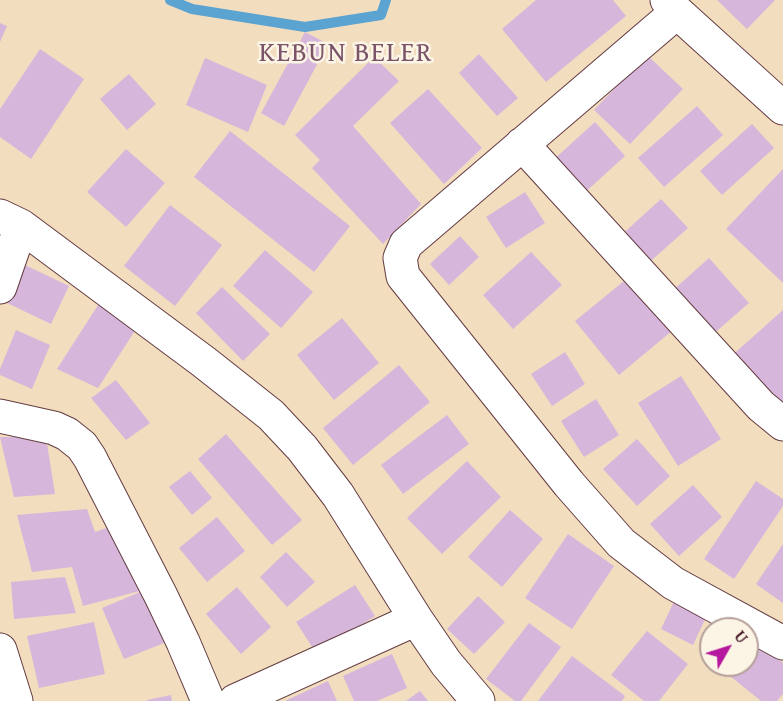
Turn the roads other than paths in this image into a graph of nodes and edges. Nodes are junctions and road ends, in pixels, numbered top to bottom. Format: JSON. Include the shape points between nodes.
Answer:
{"nodes":[{"id":1,"x":672,"y":6,"type":"edge"},
{"id":2,"x":783,"y":108,"type":"edge"},
{"id":3,"x":522,"y":144,"type":"junction"},
{"id":4,"x":11,"y":221,"type":"edge"},
{"id":5,"x":0,"y":287,"type":"edge"},
{"id":6,"x":0,"y":416,"type":"edge"},
{"id":7,"x":783,"y":424,"type":"edge"},
{"id":8,"x":416,"y":619,"type":"junction"},
{"id":9,"x":783,"y":644,"type":"edge"},
{"id":10,"x":0,"y":650,"type":"edge"},
{"id":11,"x":16,"y":701,"type":"edge"},
{"id":12,"x":208,"y":701,"type":"edge"},
{"id":13,"x":236,"y":701,"type":"edge"},
{"id":14,"x":478,"y":701,"type":"edge"}],
"edges":[{"from":1,"to":2,"type":"street"},
{"from":1,"to":3,"type":"street"},
{"from":3,"to":7,"type":"street","via":[[761,406]]},
{"from":3,"to":9,"type":"street","via":[[406,244],[400,258],[403,276],[621,543],[673,583]]},
{"from":4,"to":5,"type":"street"},
{"from":4,"to":8,"type":"street","via":[[271,415],[338,495]]},
{"from":6,"to":12,"type":"street","via":[[54,428],[82,446],[161,596]]},
{"from":8,"to":13,"type":"street"},
{"from":8,"to":14,"type":"street"},
{"from":10,"to":11,"type":"street"}]}
